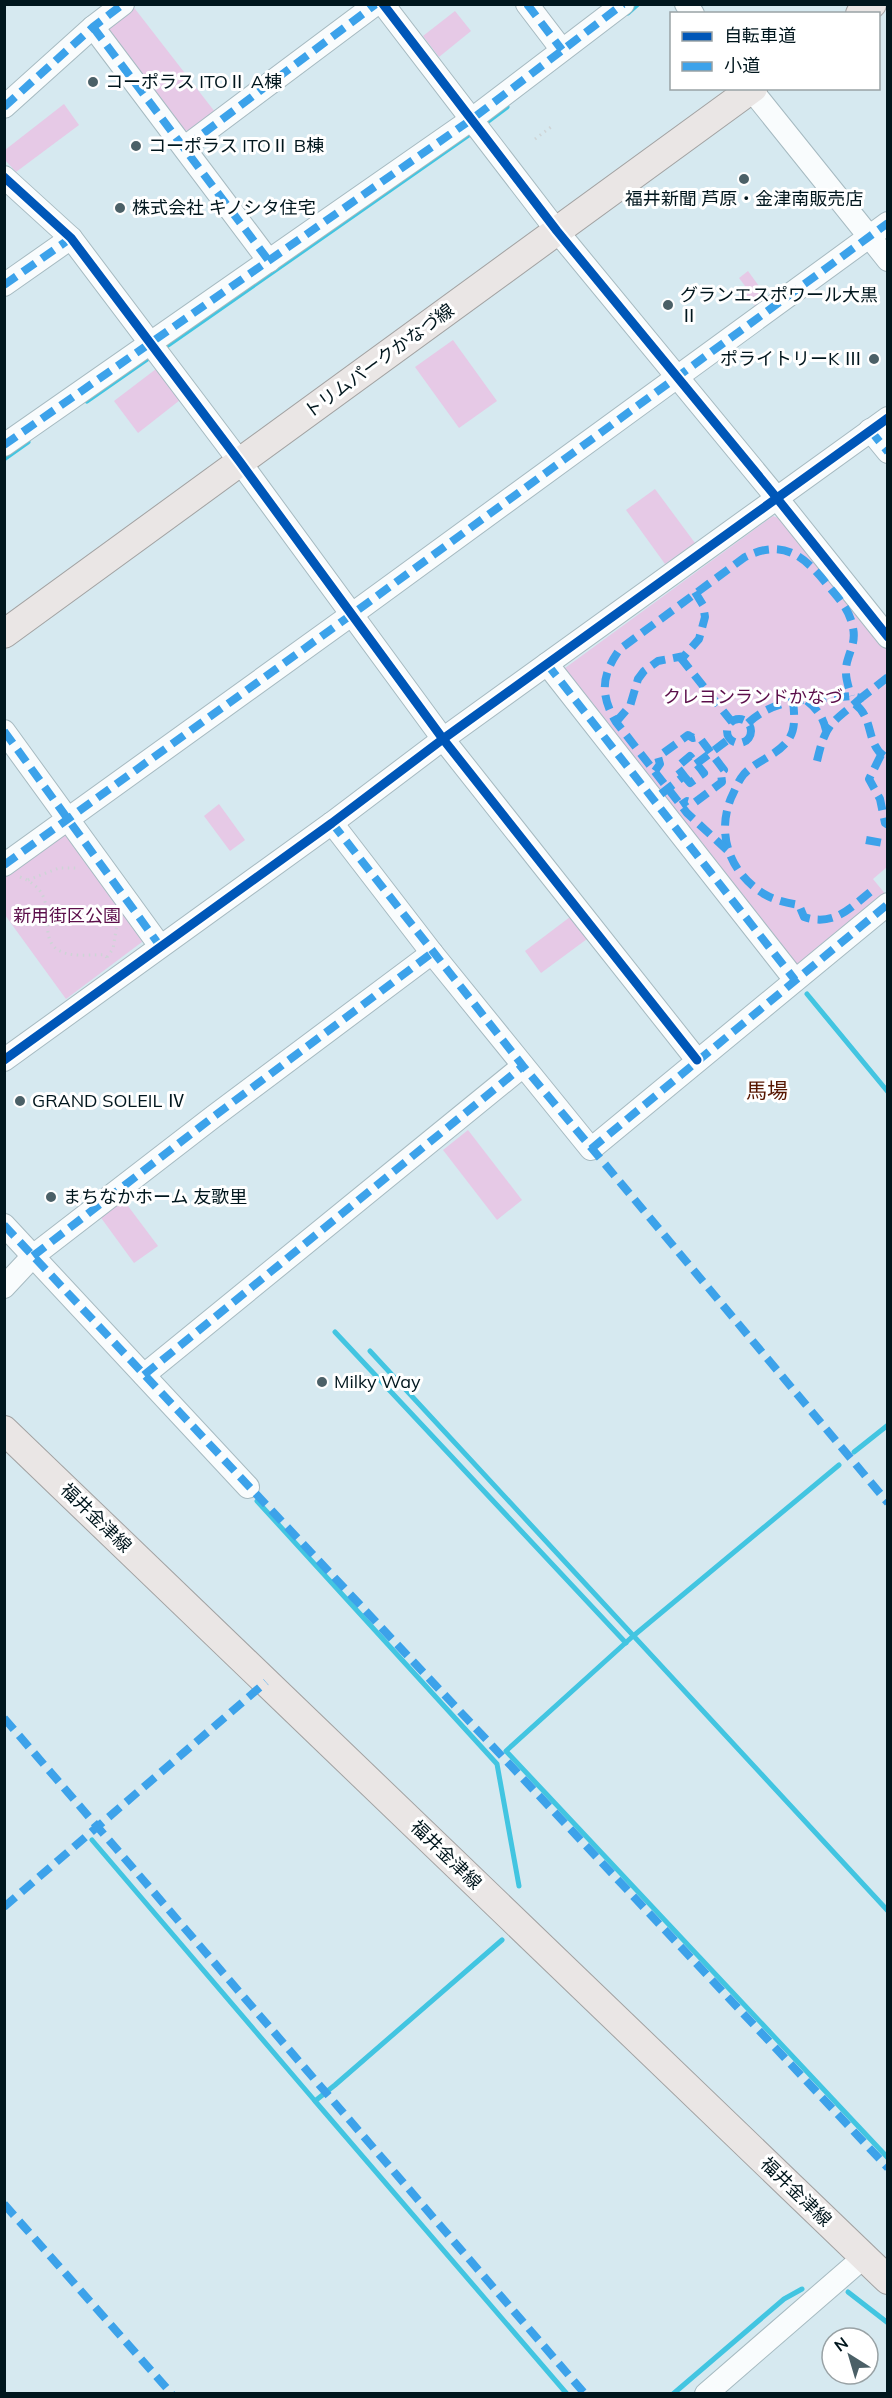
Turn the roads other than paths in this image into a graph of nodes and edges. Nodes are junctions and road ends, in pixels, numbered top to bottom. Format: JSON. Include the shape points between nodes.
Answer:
{"nodes":[{"id":1,"x":123,"y":4,"type":"edge"},
{"id":2,"x":376,"y":4,"type":"edge"},
{"id":3,"x":383,"y":4,"type":"edge"},
{"id":4,"x":527,"y":4,"type":"edge"},
{"id":5,"x":622,"y":4,"type":"edge"},
{"id":6,"x":93,"y":27,"type":"junction"},
{"id":7,"x":562,"y":50,"type":"junction"},
{"id":8,"x":750,"y":90,"type":"edge"},
{"id":9,"x":752,"y":90,"type":"edge"},
{"id":10,"x":4,"y":107,"type":"edge"},
{"id":11,"x":472,"y":119,"type":"junction"},
{"id":12,"x":185,"y":147,"type":"junction"},
{"id":13,"x":4,"y":177,"type":"edge"},
{"id":14,"x":888,"y":223,"type":"edge"},
{"id":15,"x":557,"y":231,"type":"junction"},
{"id":16,"x":868,"y":237,"type":"junction"},
{"id":17,"x":71,"y":238,"type":"junction"},
{"id":18,"x":269,"y":261,"type":"junction"},
{"id":19,"x":888,"y":261,"type":"edge"},
{"id":20,"x":4,"y":285,"type":"edge"},
{"id":21,"x":152,"y":344,"type":"junction"},
{"id":22,"x":676,"y":377,"type":"junction"},
{"id":23,"x":879,"y":424,"type":"edge"},
{"id":24,"x":4,"y":445,"type":"edge"},
{"id":25,"x":888,"y":452,"type":"edge"},
{"id":26,"x":240,"y":462,"type":"junction"},
{"id":27,"x":776,"y":497,"type":"junction"},
{"id":28,"x":351,"y":615,"type":"junction"},
{"id":29,"x":4,"y":634,"type":"edge"},
{"id":30,"x":888,"y":637,"type":"edge"},
{"id":31,"x":547,"y":664,"type":"junction"},
{"id":32,"x":4,"y":731,"type":"edge"},
{"id":33,"x":442,"y":739,"type":"junction"},
{"id":34,"x":68,"y":819,"type":"junction"},
{"id":35,"x":332,"y":823,"type":"junction"},
{"id":36,"x":5,"y":864,"type":"edge"},
{"id":37,"x":888,"y":904,"type":"edge"},
{"id":38,"x":160,"y":946,"type":"junction"},
{"id":39,"x":432,"y":953,"type":"junction"},
{"id":40,"x":795,"y":980,"type":"junction"},
{"id":41,"x":4,"y":1060,"type":"edge"},
{"id":42,"x":697,"y":1060,"type":"junction"},
{"id":43,"x":523,"y":1066,"type":"junction"},
{"id":44,"x":4,"y":1225,"type":"edge"},
{"id":45,"x":33,"y":1256,"type":"junction"},
{"id":46,"x":4,"y":1287,"type":"edge"},
{"id":47,"x":144,"y":1375,"type":"junction"},
{"id":48,"x":4,"y":1430,"type":"edge"},
{"id":49,"x":248,"y":1487,"type":"dead end"},
{"id":50,"x":864,"y":2257,"type":"junction"},
{"id":51,"x":888,"y":2280,"type":"edge"},
{"id":52,"x":706,"y":2394,"type":"edge"}],
"edges":[{"from":1,"to":6,"type":"street"},
{"from":2,"to":12,"type":"street"},
{"from":3,"to":11,"type":"street"},
{"from":4,"to":7,"type":"street"},
{"from":5,"to":7,"type":"street"},
{"from":6,"to":10,"type":"street"},
{"from":6,"to":12,"type":"street"},
{"from":7,"to":11,"type":"street"},
{"from":8,"to":15,"type":"main road","name":"トリムパークかなづ線"},
{"from":9,"to":16,"type":"street"},
{"from":11,"to":15,"type":"street"},
{"from":11,"to":18,"type":"street"},
{"from":12,"to":18,"type":"street"},
{"from":13,"to":17,"type":"street"},
{"from":14,"to":16,"type":"street"},
{"from":15,"to":22,"type":"street"},
{"from":15,"to":26,"type":"main road","name":"トリムパークかなづ線"},
{"from":16,"to":19,"type":"street"},
{"from":16,"to":22,"type":"street"},
{"from":17,"to":20,"type":"street"},
{"from":17,"to":21,"type":"street"},
{"from":18,"to":21,"type":"street"},
{"from":21,"to":24,"type":"street"},
{"from":21,"to":26,"type":"street"},
{"from":22,"to":27,"type":"street"},
{"from":22,"to":28,"type":"street"},
{"from":23,"to":25,"type":"street"},
{"from":23,"to":27,"type":"street"},
{"from":26,"to":28,"type":"street"},
{"from":26,"to":29,"type":"main road","name":"トリムパークかなづ線"},
{"from":27,"to":30,"type":"street"},
{"from":27,"to":31,"type":"street"},
{"from":28,"to":33,"type":"street"},
{"from":28,"to":34,"type":"street"},
{"from":31,"to":33,"type":"street"},
{"from":31,"to":40,"type":"street"},
{"from":32,"to":34,"type":"street"},
{"from":33,"to":35,"type":"street"},
{"from":33,"to":42,"type":"street"},
{"from":34,"to":36,"type":"street"},
{"from":34,"to":38,"type":"street"},
{"from":35,"to":38,"type":"street"},
{"from":35,"to":39,"type":"street"},
{"from":37,"to":40,"type":"street"},
{"from":38,"to":41,"type":"street","via":[[52,1016]]},
{"from":39,"to":43,"type":"street"},
{"from":39,"to":45,"type":"street"},
{"from":40,"to":42,"type":"street"},
{"from":42,"to":43,"type":"street","via":[[591,1149]]},
{"from":43,"to":47,"type":"street"},
{"from":44,"to":45,"type":"street"},
{"from":45,"to":46,"type":"street"},
{"from":45,"to":47,"type":"street"},
{"from":47,"to":49,"type":"street"},
{"from":48,"to":50,"type":"main road","name":"福井金津線"},
{"from":50,"to":51,"type":"main road","name":"福井金津線"},
{"from":50,"to":52,"type":"street"}]}
